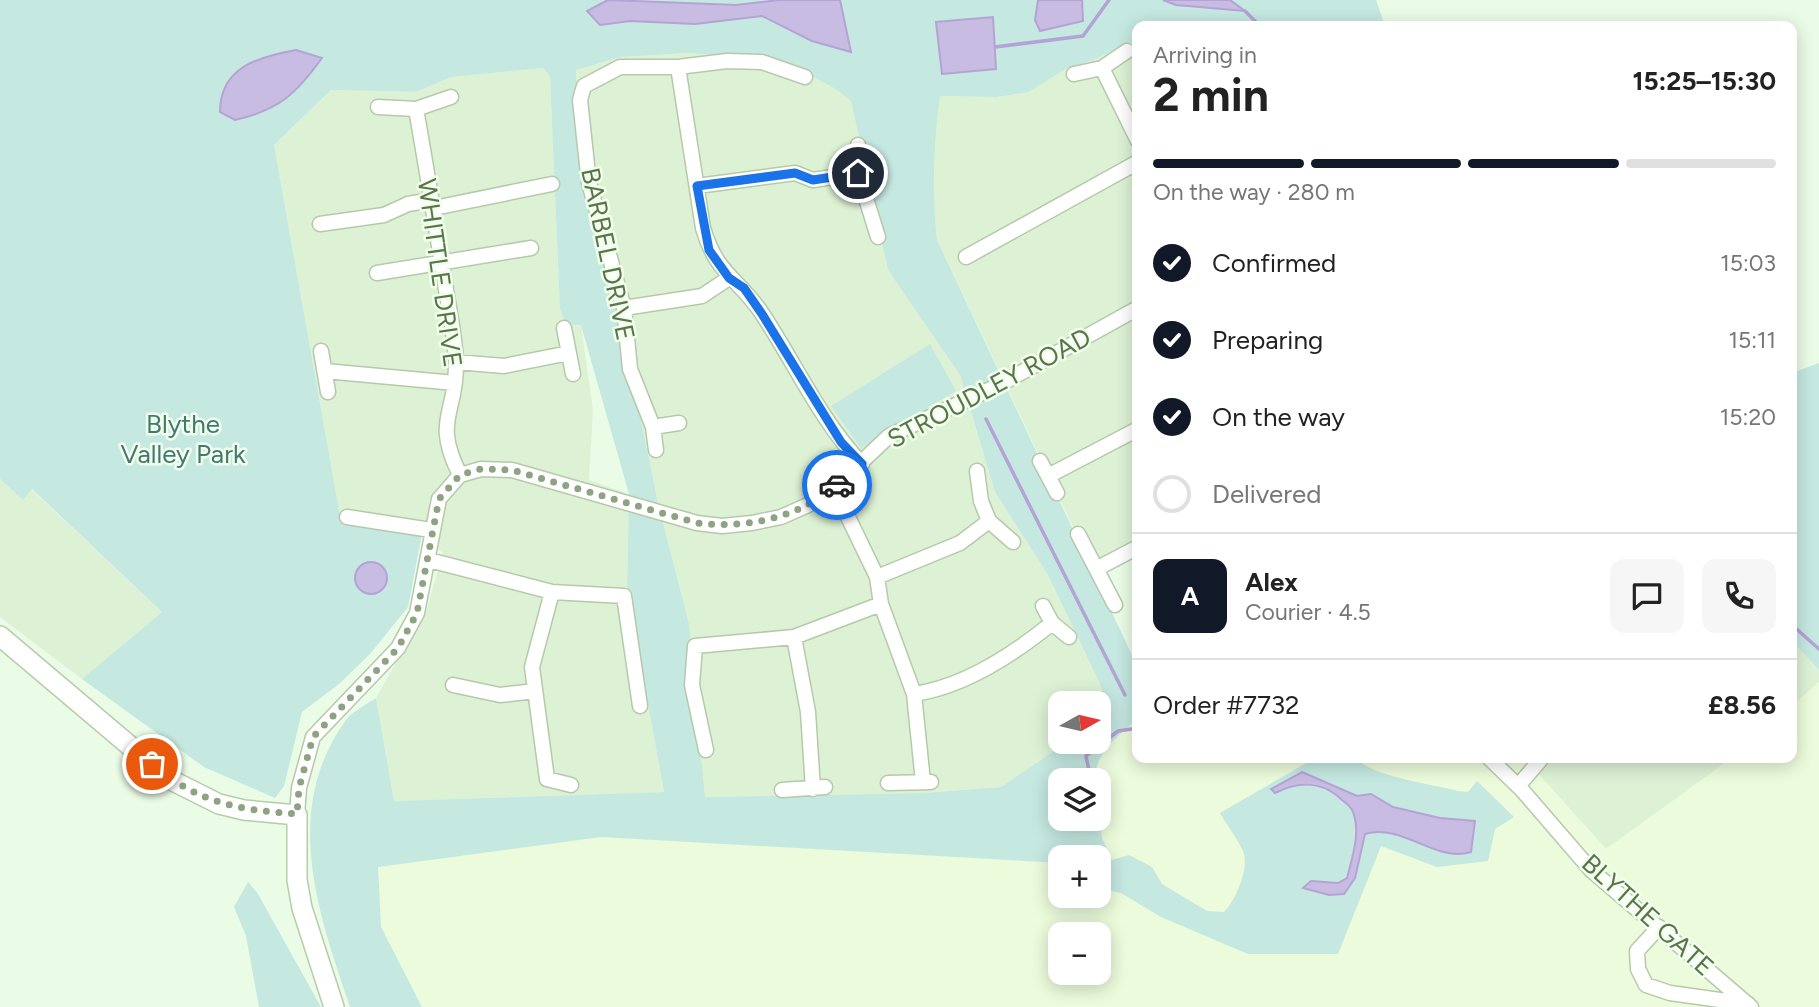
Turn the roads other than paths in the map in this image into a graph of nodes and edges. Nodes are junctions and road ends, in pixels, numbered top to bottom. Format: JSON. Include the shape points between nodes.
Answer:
{"nodes":[{"id":1,"x":1127,"y":51,"type":"dead end"},
{"id":2,"x":678,"y":67,"type":"junction"},
{"id":3,"x":1102,"y":68,"type":"junction"},
{"id":4,"x":1074,"y":74,"type":"dead end"},
{"id":5,"x":805,"y":77,"type":"dead end"},
{"id":6,"x":451,"y":97,"type":"dead end"},
{"id":7,"x":378,"y":107,"type":"dead end"},
{"id":8,"x":416,"y":109,"type":"junction"},
{"id":9,"x":1132,"y":129,"type":"edge"},
{"id":10,"x":859,"y":145,"type":"dead end"},
{"id":11,"x":1132,"y":165,"type":"edge"},
{"id":12,"x":858,"y":173,"type":"junction"},
{"id":13,"x":552,"y":184,"type":"dead end"},
{"id":14,"x":697,"y":186,"type":"junction"},
{"id":15,"x":433,"y":204,"type":"junction"},
{"id":16,"x":320,"y":223,"type":"dead end"},
{"id":17,"x":878,"y":237,"type":"dead end"},
{"id":18,"x":531,"y":248,"type":"dead end"},
{"id":19,"x":966,"y":257,"type":"dead end"},
{"id":20,"x":441,"y":262,"type":"junction"},
{"id":21,"x":377,"y":273,"type":"dead end"},
{"id":22,"x":729,"y":278,"type":"junction"},
{"id":23,"x":624,"y":308,"type":"junction"},
{"id":24,"x":1132,"y":311,"type":"edge"},
{"id":25,"x":564,"y":328,"type":"dead end"},
{"id":26,"x":321,"y":351,"type":"dead end"},
{"id":27,"x":569,"y":353,"type":"junction"},
{"id":28,"x":456,"y":362,"type":"junction"},
{"id":29,"x":325,"y":372,"type":"junction"},
{"id":30,"x":573,"y":374,"type":"dead end"},
{"id":31,"x":454,"y":383,"type":"junction"},
{"id":32,"x":328,"y":392,"type":"dead end"},
{"id":33,"x":679,"y":423,"type":"dead end"},
{"id":34,"x":653,"y":427,"type":"junction"},
{"id":35,"x":1132,"y":432,"type":"edge"},
{"id":36,"x":656,"y":450,"type":"dead end"},
{"id":37,"x":1040,"y":461,"type":"dead end"},
{"id":38,"x":862,"y":464,"type":"junction"},
{"id":39,"x":977,"y":471,"type":"dead end"},
{"id":40,"x":460,"y":475,"type":"junction"},
{"id":41,"x":1048,"y":476,"type":"junction"},
{"id":42,"x":834,"y":488,"type":"junction"},
{"id":43,"x":1057,"y":493,"type":"dead end"},
{"id":44,"x":347,"y":517,"type":"dead end"},
{"id":45,"x":989,"y":521,"type":"junction"},
{"id":46,"x":431,"y":530,"type":"junction"},
{"id":47,"x":1078,"y":534,"type":"dead end"},
{"id":48,"x":1013,"y":542,"type":"dead end"},
{"id":49,"x":1132,"y":550,"type":"edge"},
{"id":50,"x":429,"y":561,"type":"junction"},
{"id":51,"x":1098,"y":568,"type":"junction"},
{"id":52,"x":877,"y":577,"type":"junction"},
{"id":53,"x":552,"y":592,"type":"junction"},
{"id":54,"x":881,"y":604,"type":"junction"},
{"id":55,"x":1115,"y":605,"type":"dead end"},
{"id":56,"x":1043,"y":606,"type":"dead end"},
{"id":57,"x":1052,"y":623,"type":"junction"},
{"id":58,"x":0,"y":635,"type":"edge"},
{"id":59,"x":794,"y":637,"type":"junction"},
{"id":60,"x":1069,"y":637,"type":"dead end"},
{"id":61,"x":453,"y":685,"type":"dead end"},
{"id":62,"x":535,"y":691,"type":"junction"},
{"id":63,"x":914,"y":694,"type":"junction"},
{"id":64,"x":640,"y":706,"type":"dead end"},
{"id":65,"x":706,"y":750,"type":"dead end"},
{"id":66,"x":1494,"y":763,"type":"edge"},
{"id":67,"x":1538,"y":763,"type":"edge"},
{"id":68,"x":888,"y":783,"type":"dead end"},
{"id":69,"x":571,"y":785,"type":"dead end"},
{"id":70,"x":1518,"y":786,"type":"junction"},
{"id":71,"x":782,"y":790,"type":"dead end"},
{"id":72,"x":297,"y":814,"type":"junction"},
{"id":73,"x":1659,"y":927,"type":"junction"},
{"id":74,"x":1751,"y":1006,"type":"edge"},
{"id":75,"x":334,"y":1007,"type":"edge"}],
"edges":[{"from":1,"to":3,"type":"street"},
{"from":2,"to":5,"type":"street","name":"BARBEL DRIVE","via":[[762,62]]},
{"from":2,"to":14,"type":"street"},
{"from":2,"to":23,"type":"street","name":"BARBEL DRIVE","via":[[620,67],[584,86],[580,100],[589,183]]},
{"from":3,"to":4,"type":"street"},
{"from":3,"to":9,"type":"street"},
{"from":6,"to":8,"type":"street"},
{"from":7,"to":8,"type":"street"},
{"from":8,"to":15,"type":"street","name":"WHITTLE DRIVE"},
{"from":10,"to":12,"type":"street"},
{"from":11,"to":19,"type":"street"},
{"from":12,"to":14,"type":"street","via":[[813,180],[795,173]]},
{"from":12,"to":17,"type":"street"},
{"from":13,"to":15,"type":"street"},
{"from":14,"to":22,"type":"street","via":[[709,250]]},
{"from":15,"to":16,"type":"street","via":[[408,204],[384,215]]},
{"from":15,"to":20,"type":"street","name":"WHITTLE DRIVE"},
{"from":18,"to":20,"type":"street"},
{"from":20,"to":21,"type":"street"},
{"from":20,"to":28,"type":"street","name":"WHITTLE DRIVE"},
{"from":22,"to":23,"type":"street","via":[[702,296]]},
{"from":22,"to":38,"type":"street","via":[[744,288],[841,442]]},
{"from":23,"to":34,"type":"street","name":"BARBEL DRIVE","via":[[630,369]]},
{"from":24,"to":38,"type":"street","name":"STROUDLEY ROAD","via":[[997,386],[899,430]]},
{"from":25,"to":27,"type":"street"},
{"from":26,"to":29,"type":"street"},
{"from":27,"to":28,"type":"street","via":[[504,366]]},
{"from":27,"to":30,"type":"street"},
{"from":28,"to":31,"type":"street","name":"WHITTLE DRIVE"},
{"from":29,"to":31,"type":"street"},
{"from":29,"to":32,"type":"street"},
{"from":31,"to":40,"type":"street","name":"WHITTLE DRIVE","via":[[444,426],[448,450]]},
{"from":33,"to":34,"type":"street"},
{"from":34,"to":36,"type":"street","name":"BARBEL DRIVE"},
{"from":35,"to":41,"type":"street"},
{"from":37,"to":41,"type":"street"},
{"from":38,"to":42,"type":"street","name":"STROUDLEY ROAD"},
{"from":39,"to":45,"type":"street"},
{"from":40,"to":42,"type":"street","name":"STROUDLEY ROAD","via":[[481,469],[512,470],[697,523],[722,526],[781,517]]},
{"from":40,"to":46,"type":"street","via":[[439,499]]},
{"from":41,"to":43,"type":"street"},
{"from":42,"to":52,"type":"street"},
{"from":44,"to":46,"type":"street"},
{"from":45,"to":48,"type":"street"},
{"from":45,"to":52,"type":"street","via":[[960,543]]},
{"from":46,"to":50,"type":"street"},
{"from":47,"to":51,"type":"street"},
{"from":49,"to":51,"type":"street"},
{"from":50,"to":53,"type":"street"},
{"from":50,"to":72,"type":"street","via":[[417,613],[398,648],[313,737]]},
{"from":51,"to":55,"type":"street"},
{"from":52,"to":54,"type":"street"},
{"from":53,"to":62,"type":"street","via":[[531,667]]},
{"from":53,"to":64,"type":"street","via":[[624,596]]},
{"from":54,"to":59,"type":"street"},
{"from":54,"to":63,"type":"street"},
{"from":56,"to":57,"type":"street"},
{"from":57,"to":60,"type":"street"},
{"from":57,"to":63,"type":"street","via":[[1020,649],[934,691]]},
{"from":58,"to":72,"type":"street","via":[[169,779],[219,804]]},
{"from":59,"to":65,"type":"street","via":[[695,646],[692,685]]},
{"from":59,"to":71,"type":"street","via":[[819,788]]},
{"from":61,"to":62,"type":"street","via":[[500,695]]},
{"from":62,"to":69,"type":"street","via":[[547,779]]},
{"from":63,"to":68,"type":"street","via":[[928,782]]},
{"from":66,"to":70,"type":"street","name":"BLYTHE GATE"},
{"from":67,"to":70,"type":"street"},
{"from":70,"to":73,"type":"street","name":"BLYTHE GATE","via":[[1591,870]]},
{"from":72,"to":75,"type":"street","via":[[297,880],[302,908]]},
{"from":73,"to":74,"type":"street","name":"BLYTHE GATE"},
{"from":73,"to":74,"type":"street","via":[[1637,951],[1637,968],[1646,985]]}]}
